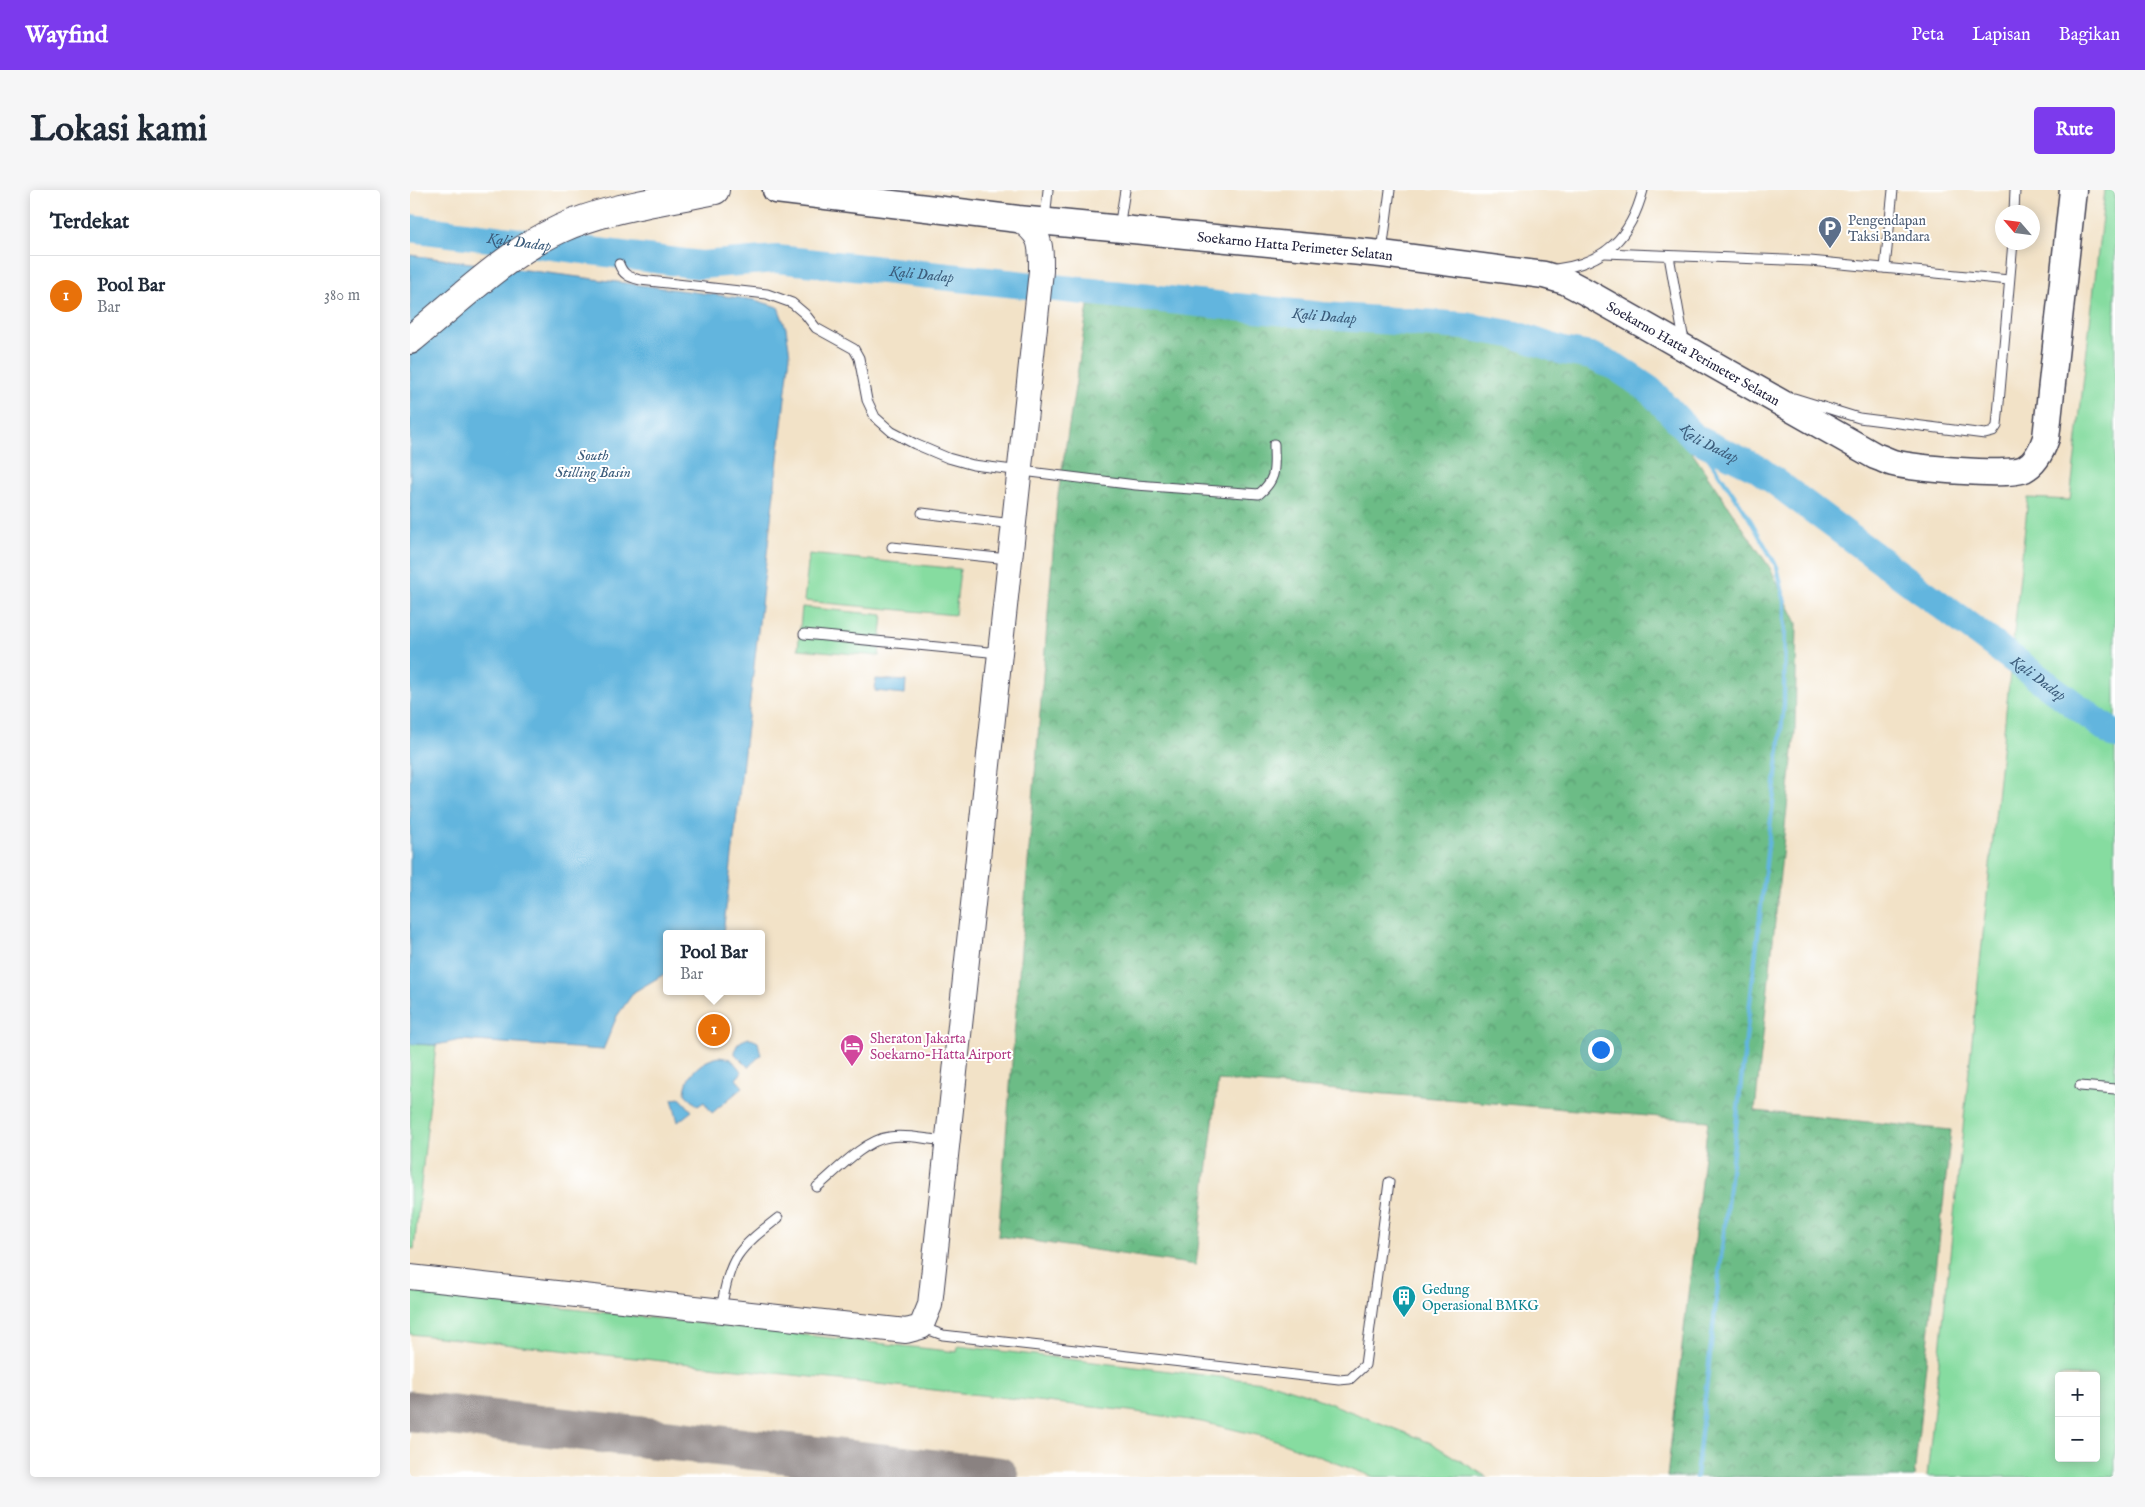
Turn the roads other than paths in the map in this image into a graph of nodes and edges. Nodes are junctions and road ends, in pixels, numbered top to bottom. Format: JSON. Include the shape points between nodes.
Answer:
{"nodes":[{"id":1,"x":715,"y":190,"type":"edge"},
{"id":2,"x":776,"y":190,"type":"edge"},
{"id":3,"x":1048,"y":190,"type":"edge"},
{"id":4,"x":1125,"y":190,"type":"edge"},
{"id":5,"x":1390,"y":190,"type":"edge"},
{"id":6,"x":1643,"y":190,"type":"edge"},
{"id":7,"x":1893,"y":190,"type":"edge"},
{"id":8,"x":2015,"y":190,"type":"edge"},
{"id":9,"x":2073,"y":190,"type":"edge"},
{"id":10,"x":874,"y":195,"type":"edge"},
{"id":11,"x":2014,"y":205,"type":"edge"},
{"id":12,"x":1018,"y":219,"type":"junction"},
{"id":13,"x":1056,"y":222,"type":"junction"},
{"id":14,"x":1119,"y":228,"type":"junction"},
{"id":15,"x":2012,"y":250,"type":"edge"},
{"id":16,"x":1605,"y":253,"type":"junction"},
{"id":17,"x":1382,"y":254,"type":"junction"},
{"id":18,"x":1669,"y":256,"type":"junction"},
{"id":19,"x":620,"y":264,"type":"dead end"},
{"id":20,"x":1885,"y":268,"type":"junction"},
{"id":21,"x":1528,"y":272,"type":"junction"},
{"id":22,"x":2009,"y":280,"type":"junction"},
{"id":23,"x":410,"y":340,"type":"edge"},
{"id":24,"x":1685,"y":349,"type":"junction"},
{"id":25,"x":1738,"y":380,"type":"junction"},
{"id":26,"x":1274,"y":444,"type":"dead end"},
{"id":27,"x":1020,"y":469,"type":"junction"},
{"id":28,"x":922,"y":513,"type":"dead end"},
{"id":29,"x":1012,"y":524,"type":"junction"},
{"id":30,"x":892,"y":547,"type":"dead end"},
{"id":31,"x":1011,"y":559,"type":"junction"},
{"id":32,"x":804,"y":634,"type":"dead end"},
{"id":33,"x":1000,"y":653,"type":"junction"},
{"id":34,"x":2080,"y":1086,"type":"dead end"},
{"id":35,"x":2115,"y":1089,"type":"edge"},
{"id":36,"x":947,"y":1142,"type":"junction"},
{"id":37,"x":1389,"y":1182,"type":"dead end"},
{"id":38,"x":817,"y":1187,"type":"dead end"},
{"id":39,"x":778,"y":1218,"type":"dead end"},
{"id":40,"x":410,"y":1277,"type":"edge"},
{"id":41,"x":721,"y":1311,"type":"junction"},
{"id":42,"x":920,"y":1327,"type":"junction"}],
"edges":[{"from":1,"to":23,"type":"main road","via":[[600,215],[560,229],[510,258]]},
{"from":2,"to":10,"type":"main road"},
{"from":3,"to":13,"type":"lane"},
{"from":4,"to":14,"type":"lane"},
{"from":5,"to":17,"type":"lane"},
{"from":6,"to":16,"type":"lane","via":[[1629,225],[1618,242]]},
{"from":7,"to":20,"type":"lane"},
{"from":8,"to":11,"type":"lane"},
{"from":9,"to":25,"type":"main road","name":"Soekarno Hatta Perimeter Selatan","via":[[2048,428],[2040,454],[2024,470],[1999,474],[1894,463],[1875,456]]},
{"from":10,"to":12,"type":"main road"},
{"from":12,"to":13,"type":"main road","name":"Soekarno Hatta Perimeter Selatan"},
{"from":12,"to":27,"type":"street","via":[[1038,235],[1041,247]]},
{"from":13,"to":14,"type":"main road","name":"Soekarno Hatta Perimeter Selatan"},
{"from":14,"to":17,"type":"main road","name":"Soekarno Hatta Perimeter Selatan"},
{"from":15,"to":22,"type":"lane"},
{"from":16,"to":18,"type":"lane"},
{"from":16,"to":21,"type":"lane","via":[[1577,266]]},
{"from":17,"to":21,"type":"main road","name":"Soekarno Hatta Perimeter Selatan"},
{"from":18,"to":20,"type":"lane","via":[[1810,261]]},
{"from":18,"to":24,"type":"lane"},
{"from":19,"to":27,"type":"lane","via":[[622,272],[640,280],[767,294],[792,303],[816,328],[854,349],[875,417],[892,432],[948,458],[973,465]]},
{"from":20,"to":22,"type":"lane"},
{"from":21,"to":24,"type":"main road","name":"Soekarno Hatta Perimeter Selatan","via":[[1575,286]]},
{"from":22,"to":25,"type":"lane","via":[[1997,426],[1993,432],[1985,434],[1859,418]]},
{"from":24,"to":25,"type":"main road","name":"Soekarno Hatta Perimeter Selatan"},
{"from":26,"to":27,"type":"lane","via":[[1274,476],[1259,494],[1136,485]]},
{"from":27,"to":29,"type":"street"},
{"from":28,"to":29,"type":"lane"},
{"from":29,"to":31,"type":"street"},
{"from":30,"to":31,"type":"lane"},
{"from":31,"to":33,"type":"street"},
{"from":32,"to":33,"type":"lane"},
{"from":33,"to":36,"type":"street"},
{"from":34,"to":35,"type":"lane"},
{"from":36,"to":38,"type":"lane","via":[[897,1137],[877,1140]]},
{"from":36,"to":42,"type":"street","via":[[930,1304]]},
{"from":37,"to":42,"type":"lane","via":[[1365,1365],[1350,1379],[943,1335]]},
{"from":39,"to":41,"type":"lane","via":[[744,1245],[729,1268]]},
{"from":40,"to":41,"type":"street"},
{"from":41,"to":42,"type":"street","via":[[906,1331]]}]}
